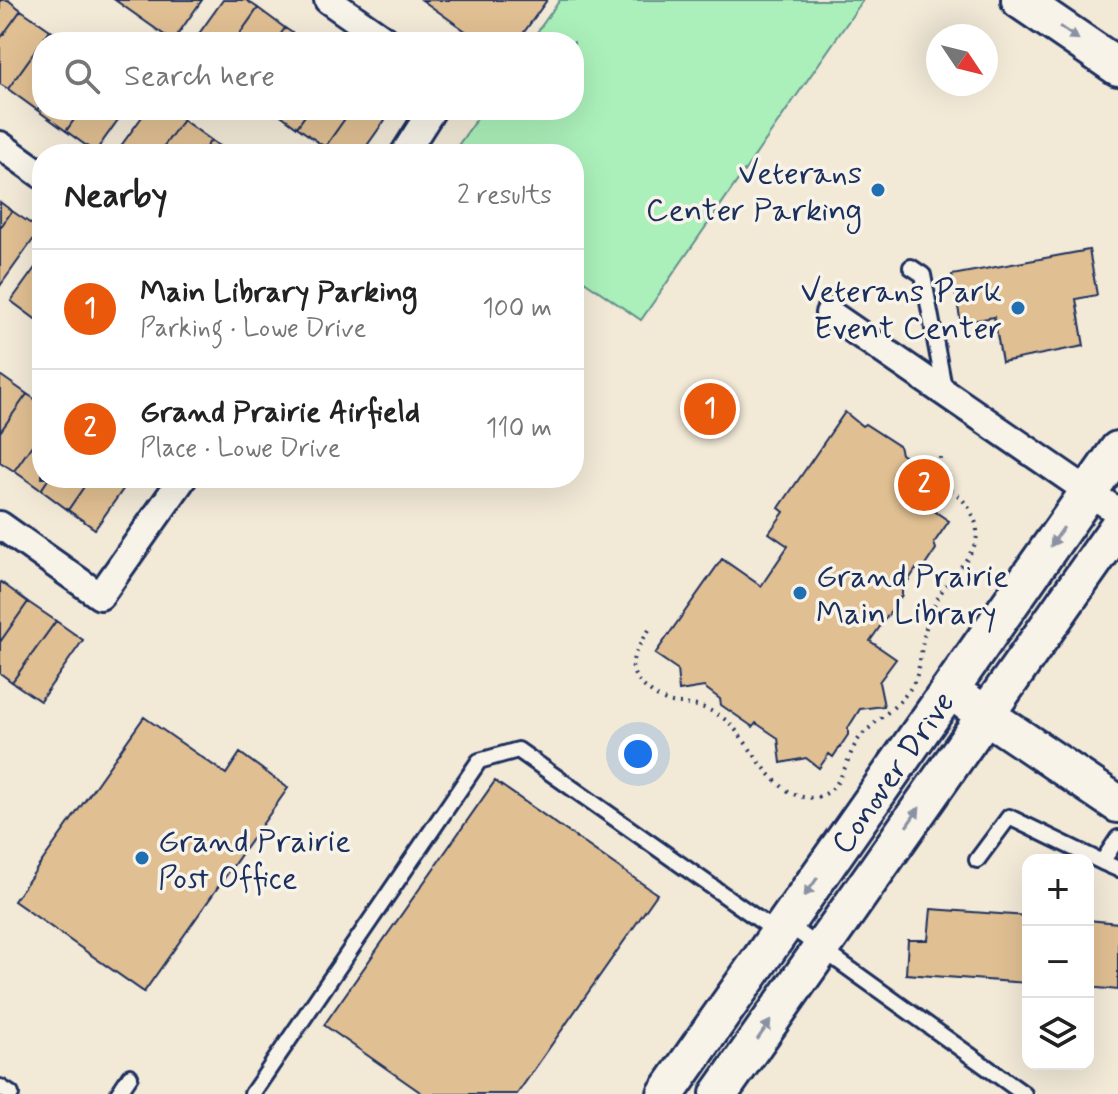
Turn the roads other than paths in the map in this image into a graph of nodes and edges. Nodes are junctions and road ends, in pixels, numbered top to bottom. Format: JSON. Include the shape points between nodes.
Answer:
{"nodes":[{"id":1,"x":328,"y":0,"type":"edge"},
{"id":2,"x":1020,"y":0,"type":"edge"},
{"id":3,"x":374,"y":32,"type":"edge"},
{"id":4,"x":1118,"y":67,"type":"edge"},
{"id":5,"x":426,"y":120,"type":"edge"},
{"id":6,"x":410,"y":144,"type":"edge"},
{"id":7,"x":0,"y":145,"type":"edge"},
{"id":8,"x":32,"y":168,"type":"edge"},
{"id":9,"x":911,"y":267,"type":"dead end"},
{"id":10,"x":829,"y":313,"type":"dead end"},
{"id":11,"x":945,"y":393,"type":"junction"},
{"id":12,"x":1118,"y":450,"type":"edge"},
{"id":13,"x":176,"y":488,"type":"edge"},
{"id":14,"x":1088,"y":492,"type":"junction"},
{"id":15,"x":1118,"y":512,"type":"edge"},
{"id":16,"x":0,"y":525,"type":"edge"},
{"id":17,"x":1118,"y":527,"type":"edge"},
{"id":18,"x":949,"y":690,"type":"junction"},
{"id":19,"x":985,"y":714,"type":"junction"},
{"id":20,"x":1118,"y":804,"type":"edge"},
{"id":21,"x":1118,"y":838,"type":"edge"},
{"id":22,"x":977,"y":860,"type":"dead end"},
{"id":23,"x":1102,"y":862,"type":"junction"},
{"id":24,"x":1118,"y":869,"type":"edge"},
{"id":25,"x":782,"y":928,"type":"junction"},
{"id":26,"x":821,"y":948,"type":"junction"},
{"id":27,"x":130,"y":1076,"type":"dead end"},
{"id":28,"x":0,"y":1087,"type":"edge"},
{"id":29,"x":11,"y":1094,"type":"edge"},
{"id":30,"x":118,"y":1094,"type":"edge"},
{"id":31,"x":252,"y":1094,"type":"edge"},
{"id":32,"x":666,"y":1094,"type":"edge"},
{"id":33,"x":719,"y":1094,"type":"edge"},
{"id":34,"x":1024,"y":1094,"type":"edge"}],
"edges":[{"from":1,"to":3,"type":"street"},
{"from":2,"to":4,"type":"street","one_way":true},
{"from":5,"to":6,"type":"street"},
{"from":7,"to":8,"type":"street"},
{"from":9,"to":11,"type":"lane","via":[[923,275]]},
{"from":10,"to":11,"type":"street"},
{"from":11,"to":14,"type":"street"},
{"from":12,"to":14,"type":"street","name":"Conover Drive"},
{"from":13,"to":16,"type":"street","via":[[100,596]]},
{"from":14,"to":15,"type":"street"},
{"from":14,"to":18,"type":"street","name":"Conover Drive","one_way":true},
{"from":17,"to":19,"type":"street","name":"Conover Drive"},
{"from":18,"to":19,"type":"street"},
{"from":18,"to":25,"type":"street","name":"Conover Drive","one_way":true},
{"from":19,"to":20,"type":"street"},
{"from":26,"to":19,"type":"street","name":"Conover Drive","one_way":true},
{"from":21,"to":23,"type":"lane"},
{"from":22,"to":23,"type":"lane","via":[[1009,817]]},
{"from":23,"to":24,"type":"lane"},
{"from":25,"to":26,"type":"lane"},
{"from":25,"to":31,"type":"lane","via":[[518,750],[479,761]]},
{"from":25,"to":32,"type":"street","name":"Conover Drive"},
{"from":33,"to":26,"type":"street","name":"Conover Drive","one_way":true},
{"from":26,"to":34,"type":"lane"},
{"from":27,"to":30,"type":"lane"},
{"from":28,"to":29,"type":"lane"}]}
